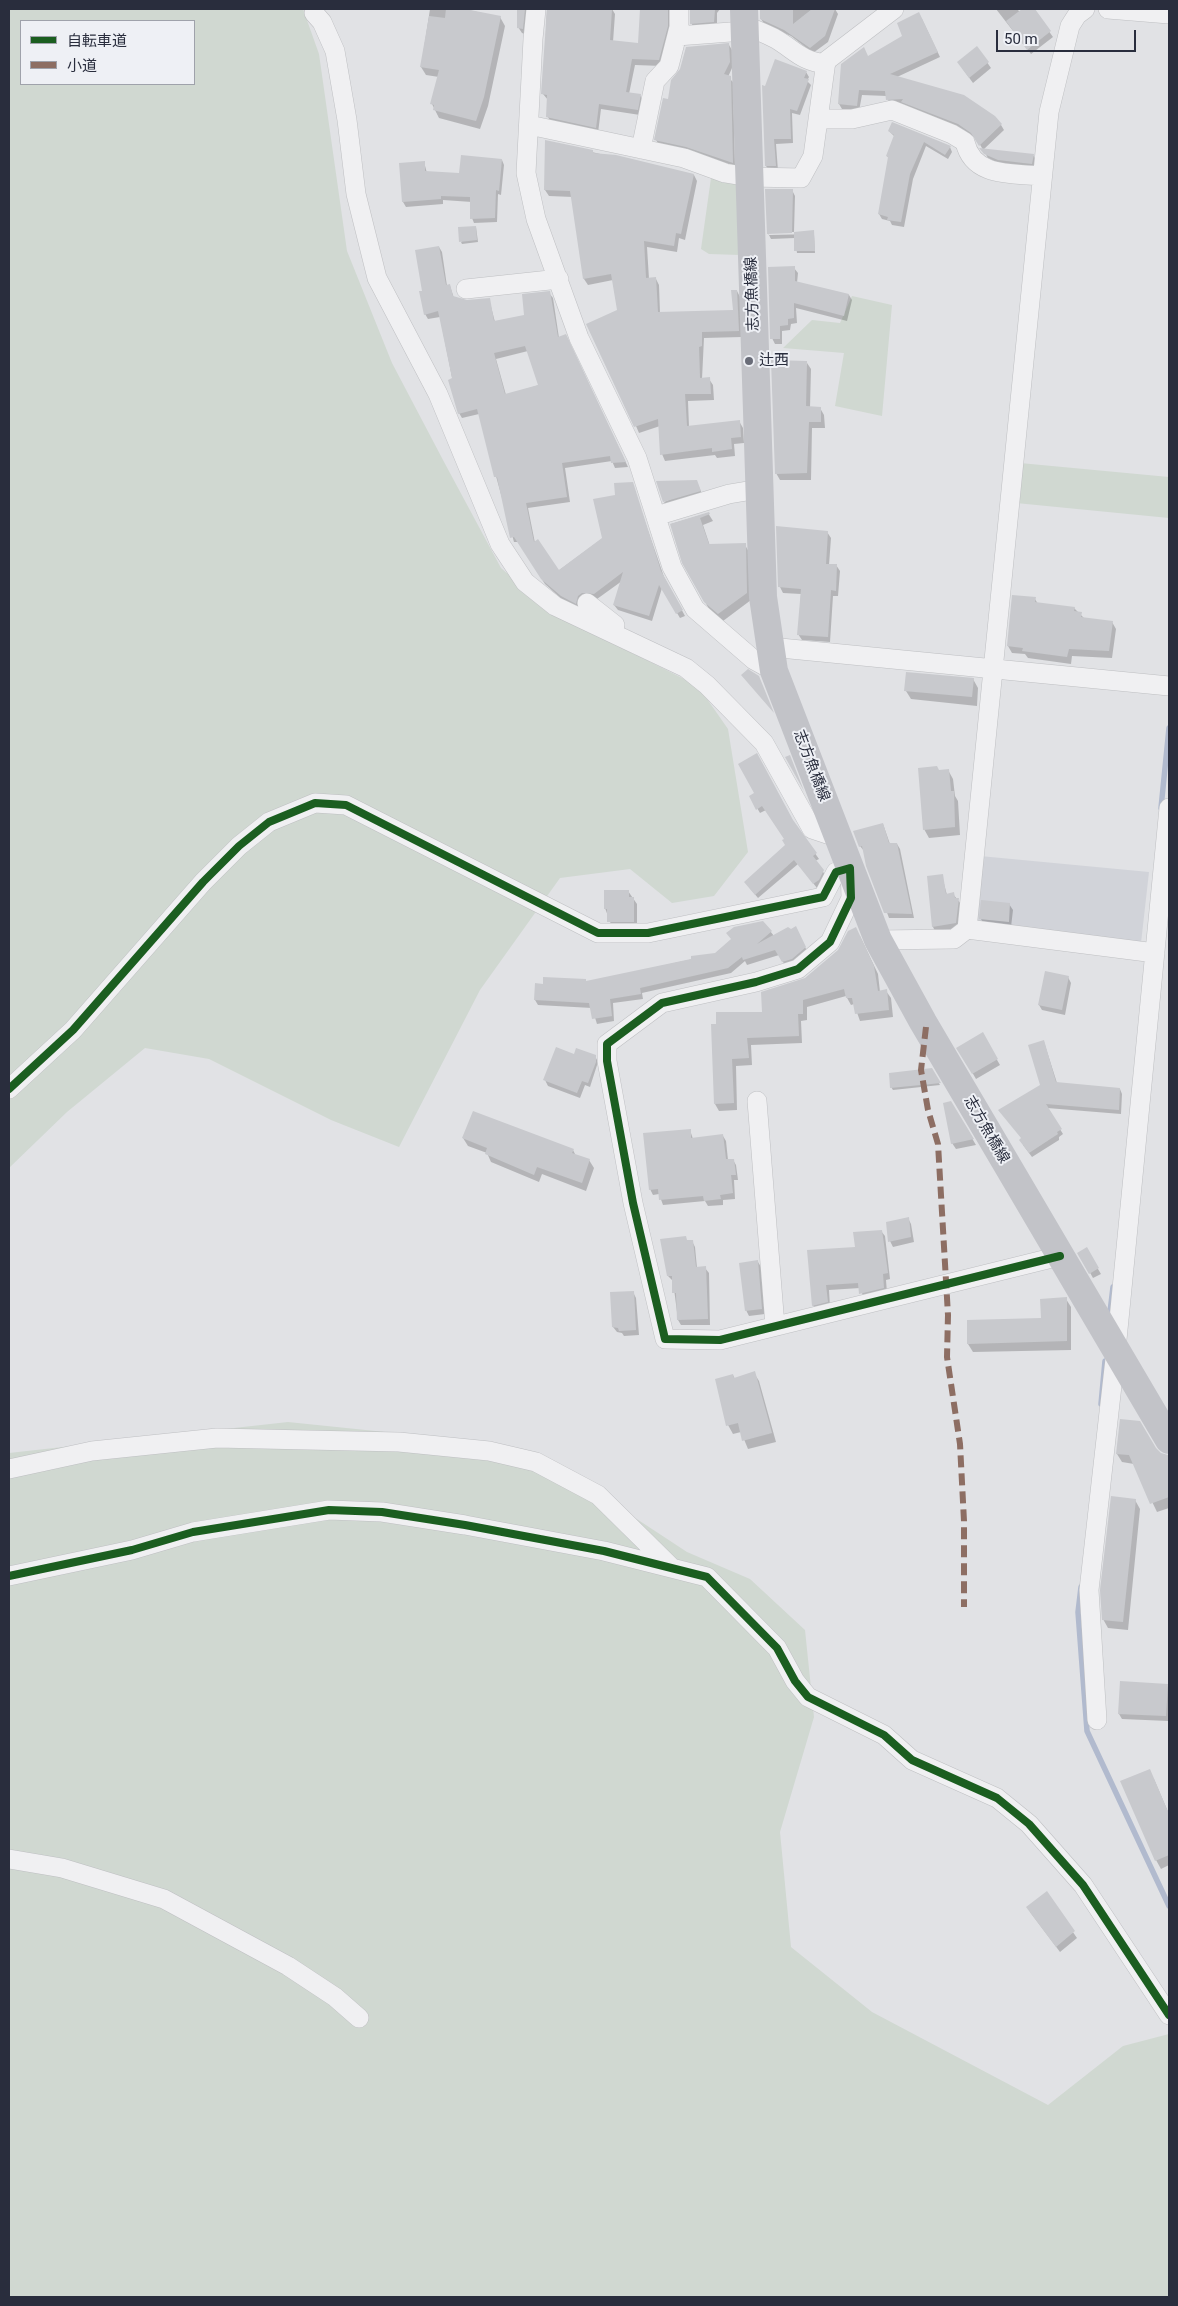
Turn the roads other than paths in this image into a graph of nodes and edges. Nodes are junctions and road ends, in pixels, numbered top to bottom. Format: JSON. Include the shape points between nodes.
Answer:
{"nodes":[{"id":1,"x":536,"y":9,"type":"edge"},
{"id":2,"x":679,"y":9,"type":"edge"},
{"id":3,"x":894,"y":9,"type":"edge"},
{"id":4,"x":1085,"y":9,"type":"edge"},
{"id":5,"x":1108,"y":9,"type":"edge"},
{"id":6,"x":314,"y":13,"type":"dead end"},
{"id":7,"x":1169,"y":14,"type":"edge"},
{"id":8,"x":744,"y":22,"type":"edge"},
{"id":9,"x":677,"y":36,"type":"junction"},
{"id":10,"x":826,"y":64,"type":"junction"},
{"id":11,"x":818,"y":119,"type":"junction"},
{"id":12,"x":529,"y":125,"type":"junction"},
{"id":13,"x":641,"y":149,"type":"junction"},
{"id":14,"x":749,"y":176,"type":"junction"},
{"id":15,"x":1042,"y":176,"type":"junction"},
{"id":16,"x":559,"y":279,"type":"junction"},
{"id":17,"x":466,"y":289,"type":"dead end"},
{"id":18,"x":759,"y":489,"type":"junction"},
{"id":19,"x":656,"y":516,"type":"junction"},
{"id":20,"x":587,"y":603,"type":"dead end"},
{"id":21,"x":630,"y":643,"type":"junction"},
{"id":22,"x":772,"y":659,"type":"junction"},
{"id":23,"x":993,"y":668,"type":"junction"},
{"id":24,"x":1169,"y":686,"type":"edge"},
{"id":25,"x":1169,"y":808,"type":"edge"},
{"id":26,"x":839,"y":838,"type":"junction"},
{"id":27,"x":850,"y":868,"type":"junction"},
{"id":28,"x":967,"y":929,"type":"junction"},
{"id":29,"x":878,"y":940,"type":"junction"},
{"id":30,"x":1155,"y":953,"type":"junction"},
{"id":31,"x":9,"y":1089,"type":"edge"},
{"id":32,"x":757,"y":1101,"type":"dead end"},
{"id":33,"x":1060,"y":1256,"type":"junction"},
{"id":34,"x":775,"y":1326,"type":"junction"},
{"id":35,"x":1116,"y":1350,"type":"junction"},
{"id":36,"x":1169,"y":1440,"type":"edge"},
{"id":37,"x":9,"y":1469,"type":"edge"},
{"id":38,"x":672,"y":1568,"type":"junction"},
{"id":39,"x":9,"y":1576,"type":"edge"},
{"id":40,"x":1097,"y":1720,"type":"dead end"},
{"id":41,"x":9,"y":1859,"type":"edge"},
{"id":42,"x":1169,"y":2015,"type":"edge"},
{"id":43,"x":359,"y":2018,"type":"dead end"}],
"edges":[{"from":1,"to":12,"type":"street"},
{"from":2,"to":9,"type":"street"},
{"from":3,"to":10,"type":"street"},
{"from":4,"to":15,"type":"street","via":[[1070,26],[1049,112]]},
{"from":5,"to":7,"type":"street"},
{"from":6,"to":21,"type":"street","via":[[322,22],[335,51],[356,194],[377,278],[438,394],[500,544],[525,582],[555,606]]},
{"from":8,"to":9,"type":"street"},
{"from":8,"to":10,"type":"street","via":[[774,38],[796,55],[810,62]]},
{"from":8,"to":14,"type":"main road","name":"志方魚橋線"},
{"from":9,"to":13,"type":"street","via":[[669,66],[655,81]]},
{"from":10,"to":11,"type":"street"},
{"from":11,"to":14,"type":"street","via":[[813,156],[801,178]]},
{"from":11,"to":15,"type":"street","via":[[852,119],[892,110],[965,142],[967,151],[977,164],[988,171]]},
{"from":12,"to":13,"type":"street"},
{"from":12,"to":16,"type":"street","via":[[526,174],[536,219]]},
{"from":13,"to":14,"type":"street","via":[[684,158],[725,173]]},
{"from":14,"to":18,"type":"main road","name":"志方魚橋線"},
{"from":15,"to":23,"type":"street"},
{"from":16,"to":17,"type":"street"},
{"from":16,"to":19,"type":"street","via":[[579,338],[637,458]]},
{"from":18,"to":19,"type":"street","via":[[729,494]]},
{"from":18,"to":22,"type":"main road","name":"志方魚橋線","via":[[763,597]]},
{"from":19,"to":22,"type":"street","via":[[672,567],[695,609],[754,660]]},
{"from":20,"to":21,"type":"street","via":[[615,625]]},
{"from":21,"to":26,"type":"street","via":[[686,668],[707,685],[764,743],[812,829]]},
{"from":22,"to":23,"type":"street"},
{"from":22,"to":26,"type":"main road","name":"志方魚橋線"},
{"from":23,"to":24,"type":"street"},
{"from":23,"to":28,"type":"street"},
{"from":25,"to":30,"type":"street"},
{"from":26,"to":27,"type":"main road","name":"志方魚橋線"},
{"from":27,"to":29,"type":"main road","name":"志方魚橋線"},
{"from":27,"to":31,"type":"street","via":[[836,872],[823,898],[648,933],[598,933],[346,806],[315,803],[270,822],[239,846],[202,882],[72,1030]]},
{"from":27,"to":34,"type":"street","via":[[851,898],[830,942],[798,969],[662,1003],[607,1044],[607,1061],[632,1203],[665,1339],[720,1340]]},
{"from":28,"to":29,"type":"street","via":[[954,939]]},
{"from":28,"to":30,"type":"street"},
{"from":29,"to":33,"type":"main road","name":"志方魚橋線"},
{"from":30,"to":35,"type":"street"},
{"from":32,"to":34,"type":"street"},
{"from":33,"to":34,"type":"street"},
{"from":33,"to":35,"type":"main road","name":"志方魚橋線"},
{"from":35,"to":36,"type":"main road","name":"志方魚橋線"},
{"from":35,"to":40,"type":"street","via":[[1089,1590]]},
{"from":37,"to":38,"type":"street","via":[[92,1451],[217,1438],[399,1442],[489,1451],[536,1462],[598,1495]]},
{"from":38,"to":39,"type":"street","via":[[604,1551],[465,1525],[382,1512],[329,1510],[193,1532],[132,1550]]},
{"from":38,"to":42,"type":"street","via":[[707,1576],[777,1648],[795,1681],[808,1696],[884,1735],[912,1760],[997,1798],[1029,1824],[1082,1885]]},
{"from":41,"to":43,"type":"street","via":[[62,1868],[164,1899],[288,1966],[335,1997]]}]}
